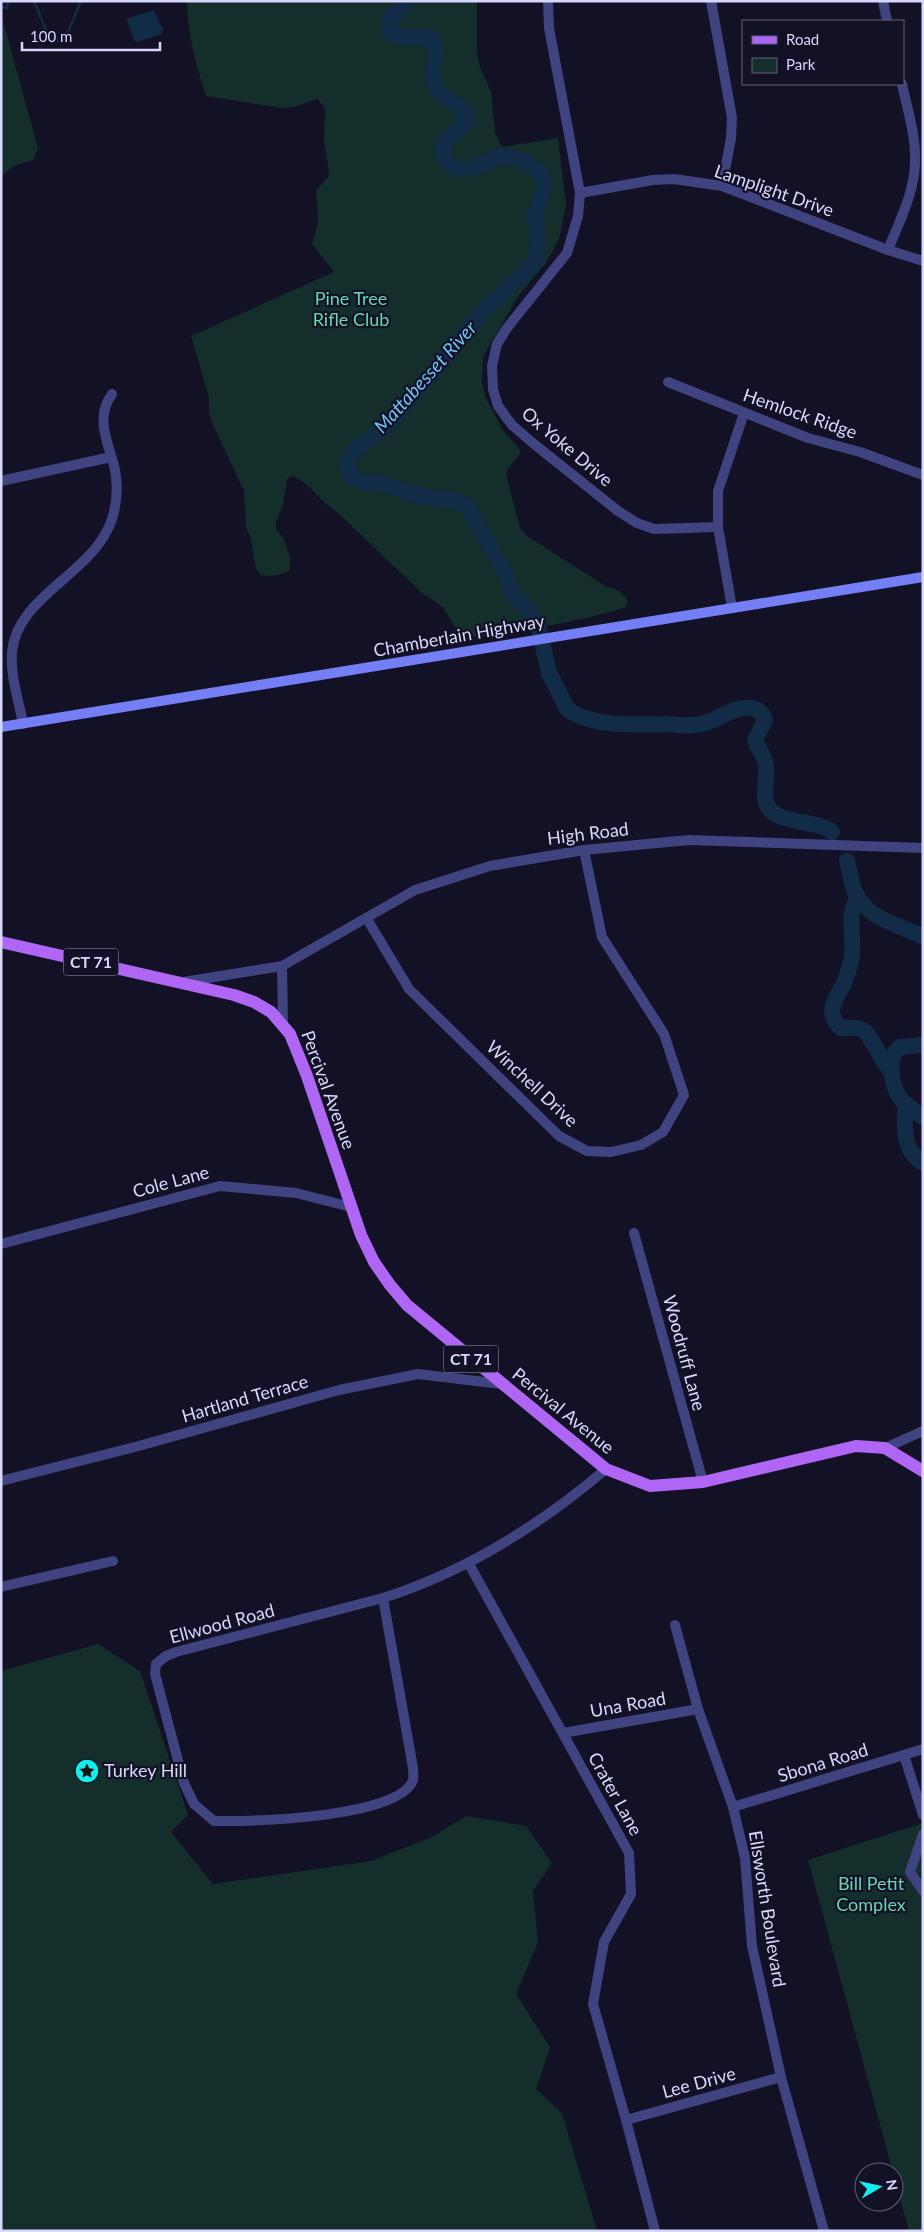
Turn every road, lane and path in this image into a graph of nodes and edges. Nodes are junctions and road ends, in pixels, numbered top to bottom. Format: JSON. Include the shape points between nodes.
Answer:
{"nodes":[{"id":1,"x":548,"y":1,"type":"edge"},
{"id":2,"x":711,"y":1,"type":"edge"},
{"id":3,"x":882,"y":1,"type":"edge"},
{"id":4,"x":887,"y":20,"type":"edge"},
{"id":5,"x":902,"y":85,"type":"edge"},
{"id":6,"x":722,"y":186,"type":"junction"},
{"id":7,"x":580,"y":193,"type":"junction"},
{"id":8,"x":888,"y":250,"type":"junction"},
{"id":9,"x":923,"y":261,"type":"edge"},
{"id":10,"x":668,"y":382,"type":"dead end"},
{"id":11,"x":112,"y":394,"type":"dead end"},
{"id":12,"x":744,"y":413,"type":"junction"},
{"id":13,"x":110,"y":457,"type":"junction"},
{"id":14,"x":923,"y":475,"type":"edge"},
{"id":15,"x":1,"y":481,"type":"edge"},
{"id":16,"x":718,"y":526,"type":"junction"},
{"id":17,"x":923,"y":577,"type":"edge"},
{"id":18,"x":732,"y":608,"type":"junction"},
{"id":19,"x":23,"y":724,"type":"junction"},
{"id":20,"x":1,"y":727,"type":"edge"},
{"id":21,"x":923,"y":848,"type":"edge"},
{"id":22,"x":584,"y":850,"type":"junction"},
{"id":23,"x":367,"y":918,"type":"junction"},
{"id":24,"x":1,"y":942,"type":"edge"},
{"id":25,"x":282,"y":966,"type":"junction"},
{"id":26,"x":181,"y":982,"type":"junction"},
{"id":27,"x":283,"y":1024,"type":"junction"},
{"id":28,"x":351,"y":1207,"type":"junction"},
{"id":29,"x":634,"y":1233,"type":"dead end"},
{"id":30,"x":1,"y":1244,"type":"edge"},
{"id":31,"x":501,"y":1384,"type":"junction"},
{"id":32,"x":923,"y":1432,"type":"edge"},
{"id":33,"x":885,"y":1448,"type":"junction"},
{"id":34,"x":606,"y":1469,"type":"junction"},
{"id":35,"x":923,"y":1471,"type":"edge"},
{"id":36,"x":1,"y":1481,"type":"edge"},
{"id":37,"x":703,"y":1482,"type":"junction"},
{"id":38,"x":113,"y":1561,"type":"dead end"},
{"id":39,"x":469,"y":1564,"type":"junction"},
{"id":40,"x":1,"y":1587,"type":"edge"},
{"id":41,"x":383,"y":1598,"type":"junction"},
{"id":42,"x":675,"y":1625,"type":"dead end"},
{"id":43,"x":698,"y":1710,"type":"junction"},
{"id":44,"x":563,"y":1733,"type":"junction"},
{"id":45,"x":923,"y":1749,"type":"edge"},
{"id":46,"x":904,"y":1755,"type":"junction"},
{"id":47,"x":733,"y":1807,"type":"junction"},
{"id":48,"x":923,"y":1815,"type":"edge"},
{"id":49,"x":923,"y":1834,"type":"edge"},
{"id":50,"x":923,"y":1891,"type":"edge"},
{"id":51,"x":781,"y":2077,"type":"junction"},
{"id":52,"x":626,"y":2120,"type":"junction"},
{"id":53,"x":655,"y":2231,"type":"edge"},
{"id":54,"x":824,"y":2231,"type":"edge"}],
"edges":[{"from":1,"to":7,"type":"street","name":"Ox Yoke Drive","via":[[549,28]]},
{"from":2,"to":6,"type":"street","via":[[732,118]]},
{"from":3,"to":4,"type":"street"},
{"from":5,"to":8,"type":"street","via":[[912,130],[914,171],[908,202]]},
{"from":6,"to":7,"type":"street","name":"Lamplight Drive","via":[[674,179],[653,180]]},
{"from":6,"to":8,"type":"street","name":"Lamplight Drive"},
{"from":7,"to":16,"type":"street","name":"Ox Yoke Drive","via":[[578,216],[567,253],[497,344],[492,366],[492,389],[498,406],[512,425],[534,444],[618,511],[637,522],[654,529]]},
{"from":8,"to":9,"type":"street","name":"Lamplight Drive"},
{"from":10,"to":12,"type":"street","name":"Hemlock Ridge"},
{"from":11,"to":13,"type":"street","via":[[102,420]]},
{"from":12,"to":14,"type":"street","name":"Hemlock Ridge","via":[[808,438],[860,452]]},
{"from":12,"to":16,"type":"street","via":[[718,491]]},
{"from":13,"to":15,"type":"street"},
{"from":13,"to":19,"type":"street","via":[[117,487],[108,531],[90,556],[24,620],[14,641],[12,665]]},
{"from":16,"to":18,"type":"street"},
{"from":17,"to":18,"type":"main road","name":"Chamberlain Highway"},
{"from":18,"to":19,"type":"main road","name":"Chamberlain Highway"},
{"from":19,"to":20,"type":"main road","name":"Chamberlain Highway"},
{"from":21,"to":22,"type":"street","name":"High Road","via":[[689,840]]},
{"from":22,"to":23,"type":"street","name":"High Road","via":[[490,866],[415,890]]},
{"from":22,"to":23,"type":"street","name":"Winchell Drive","via":[[602,937],[664,1034],[684,1096],[663,1132],[641,1145],[611,1152],[587,1151],[559,1136],[409,989]]},
{"from":23,"to":25,"type":"street","name":"High Road"},
{"from":24,"to":26,"type":"main road","name":"High Road","number":"CT 71"},
{"from":25,"to":26,"type":"street","name":"High Road"},
{"from":25,"to":27,"type":"street"},
{"from":26,"to":27,"type":"main road","name":"Percival Avenue","number":"CT 71","via":[[254,1002]]},
{"from":27,"to":28,"type":"main road","name":"Percival Avenue","number":"CT 71","via":[[308,1076]]},
{"from":28,"to":30,"type":"street","name":"Cole Lane","via":[[296,1193],[220,1186]]},
{"from":28,"to":31,"type":"main road","name":"Percival Avenue","number":"CT 71","via":[[374,1262],[390,1285],[408,1305]]},
{"from":29,"to":37,"type":"street","name":"Woodruff Lane"},
{"from":31,"to":34,"type":"main road","name":"Percival Avenue","number":"CT 71"},
{"from":31,"to":36,"type":"street","name":"Hartland Terrace","via":[[418,1374],[340,1390]]},
{"from":32,"to":33,"type":"street"},
{"from":33,"to":35,"type":"main road","name":"Percival Avenue","number":"CT 71"},
{"from":33,"to":37,"type":"main road","name":"Percival Avenue","number":"CT 71","via":[[856,1446]]},
{"from":34,"to":37,"type":"main road","name":"Percival Avenue","number":"CT 71","via":[[650,1486]]},
{"from":34,"to":39,"type":"street","name":"Ellwood Road","via":[[511,1539]]},
{"from":38,"to":40,"type":"street"},
{"from":39,"to":41,"type":"street","name":"Ellwood Road"},
{"from":39,"to":44,"type":"street","name":"Crater Lane"},
{"from":41,"to":41,"type":"street","name":"Ellwood Road","via":[[176,1652],[156,1664],[155,1674],[184,1783],[194,1804],[202,1812],[214,1821],[310,1818],[394,1798],[408,1788],[414,1779],[413,1768]]},
{"from":42,"to":43,"type":"street","name":"Ellsworth Boulevard"},
{"from":43,"to":44,"type":"street","name":"Una Road"},
{"from":43,"to":47,"type":"street","name":"Ellsworth Boulevard"},
{"from":44,"to":52,"type":"street","name":"Crater Lane","via":[[629,1853],[631,1894],[604,1942],[593,2004]]},
{"from":45,"to":46,"type":"street","name":"Sbona Road"},
{"from":46,"to":47,"type":"street","name":"Sbona Road"},
{"from":46,"to":48,"type":"street"},
{"from":47,"to":51,"type":"street","name":"Ellsworth Boulevard","via":[[745,1858],[752,1946]]},
{"from":49,"to":50,"type":"street","via":[[910,1872]]},
{"from":51,"to":52,"type":"street","name":"Lee Drive"},
{"from":51,"to":54,"type":"street","name":"Ellsworth Boulevard"},
{"from":52,"to":53,"type":"street","name":"Crater Lane"}]}
